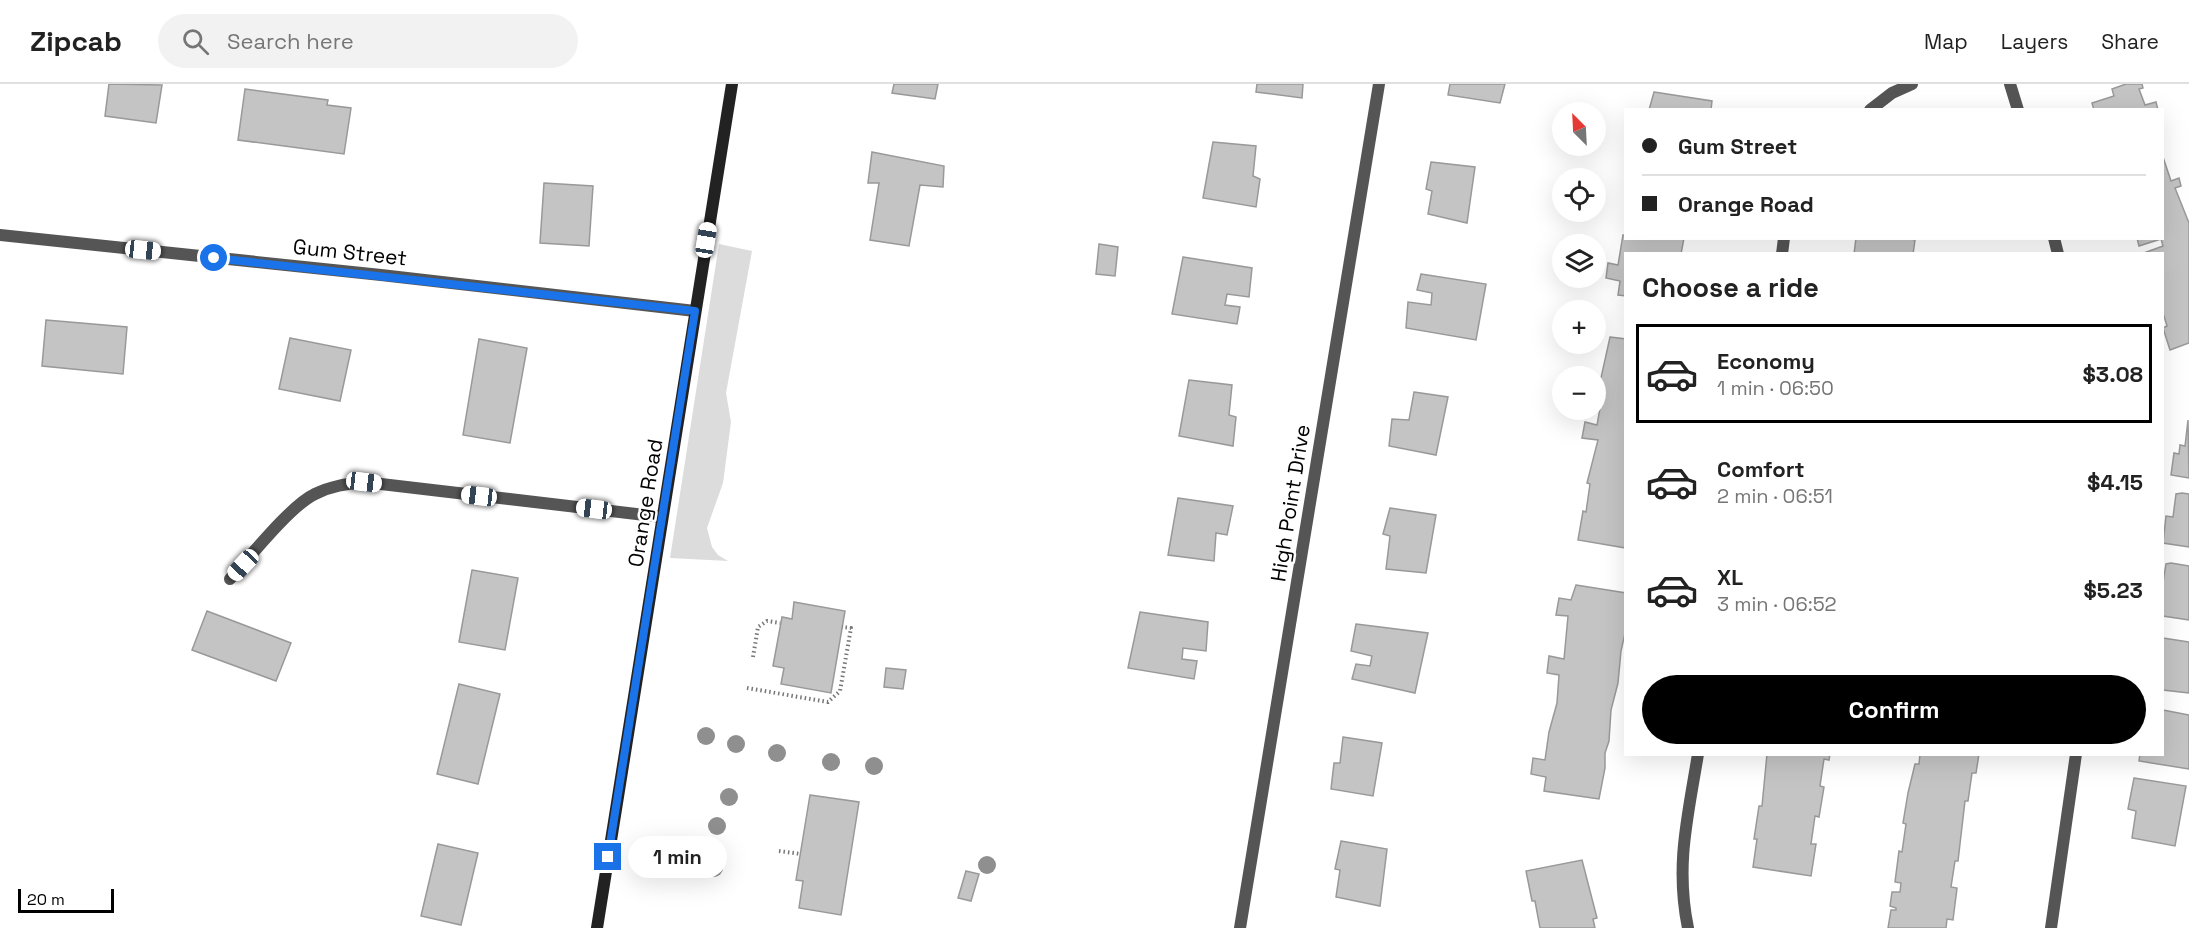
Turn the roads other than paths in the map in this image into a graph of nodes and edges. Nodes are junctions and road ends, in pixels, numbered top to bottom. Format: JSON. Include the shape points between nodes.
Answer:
{"nodes":[{"id":1,"x":732,"y":84,"type":"edge"},
{"id":2,"x":1379,"y":84,"type":"edge"},
{"id":3,"x":1912,"y":84,"type":"edge"},
{"id":4,"x":2010,"y":84,"type":"edge"},
{"id":5,"x":1873,"y":108,"type":"edge"},
{"id":6,"x":2017,"y":108,"type":"edge"},
{"id":7,"x":0,"y":235,"type":"edge"},
{"id":8,"x":695,"y":311,"type":"junction"},
{"id":9,"x":662,"y":517,"type":"junction"},
{"id":10,"x":230,"y":579,"type":"dead end"},
{"id":11,"x":1698,"y":756,"type":"edge"},
{"id":12,"x":2076,"y":756,"type":"edge"},
{"id":13,"x":2055,"y":927,"type":"edge"},
{"id":14,"x":597,"y":928,"type":"edge"},
{"id":15,"x":1240,"y":928,"type":"edge"},
{"id":16,"x":1688,"y":928,"type":"edge"}],
"edges":[{"from":1,"to":8,"type":"main road","name":"Orange Road"},
{"from":2,"to":15,"type":"street","name":"High Point Drive"},
{"from":3,"to":5,"type":"street"},
{"from":4,"to":6,"type":"street"},
{"from":7,"to":8,"type":"street","name":"Gum Street"},
{"from":8,"to":9,"type":"main road","name":"Orange Road"},
{"from":9,"to":10,"type":"street","via":[[364,482],[338,485],[313,494],[296,507]]},
{"from":9,"to":14,"type":"main road","name":"Orange Road"},
{"from":11,"to":16,"type":"street","via":[[1681,870]]},
{"from":12,"to":13,"type":"street"}]}
